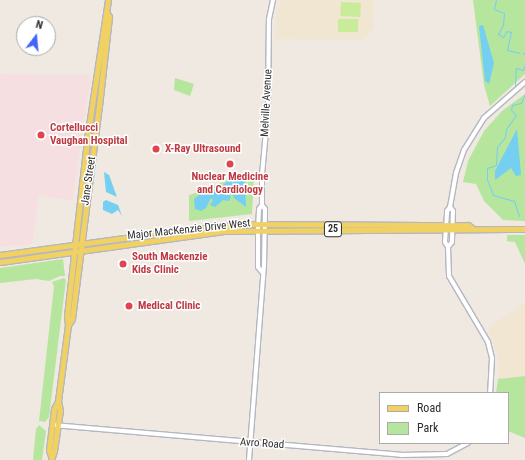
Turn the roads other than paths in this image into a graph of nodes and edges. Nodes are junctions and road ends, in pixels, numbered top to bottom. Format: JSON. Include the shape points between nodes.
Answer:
{"nodes":[{"id":1,"x":108,"y":0,"type":"edge"},
{"id":2,"x":273,"y":0,"type":"edge"},
{"id":3,"x":525,"y":82,"type":"edge"},
{"id":4,"x":262,"y":206,"type":"junction"},
{"id":5,"x":450,"y":207,"type":"junction"},
{"id":6,"x":258,"y":223,"type":"junction"},
{"id":7,"x":262,"y":227,"type":"junction"},
{"id":8,"x":445,"y":228,"type":"junction"},
{"id":9,"x":452,"y":228,"type":"junction"},
{"id":10,"x":525,"y":229,"type":"edge"},
{"id":11,"x":78,"y":243,"type":"junction"},
{"id":12,"x":448,"y":247,"type":"junction"},
{"id":13,"x":80,"y":250,"type":"junction"},
{"id":14,"x":74,"y":251,"type":"junction"},
{"id":15,"x":0,"y":255,"type":"edge"},
{"id":16,"x":0,"y":262,"type":"edge"},
{"id":17,"x":68,"y":325,"type":"junction"},
{"id":18,"x":490,"y":392,"type":"edge"},
{"id":19,"x":55,"y":425,"type":"junction"},
{"id":20,"x":250,"y":443,"type":"junction"},
{"id":21,"x":466,"y":444,"type":"edge"},
{"id":22,"x":51,"y":458,"type":"edge"},
{"id":23,"x":249,"y":460,"type":"edge"}],
"edges":[{"from":1,"to":11,"type":"main road","name":"Jane Street","via":[[109,17],[99,106]]},
{"from":2,"to":4,"type":"street","name":"Melville Avenue","via":[[269,19]]},
{"from":3,"to":5,"type":"street","via":[[484,118],[468,141],[459,164]]},
{"from":4,"to":6,"type":"street","name":"Melville Avenue","via":[[259,209]]},
{"from":4,"to":7,"type":"street","name":"Melville Avenue","via":[[265,209]]},
{"from":5,"to":8,"type":"street"},
{"from":5,"to":9,"type":"street","via":[[453,212]]},
{"from":6,"to":7,"type":"main road","name":"Major MacKenzie Drive West","number":"25"},
{"from":6,"to":11,"type":"main road","name":"Major MacKenzie Drive West","number":"25","via":[[211,226]]},
{"from":7,"to":8,"type":"main road","name":"Major MacKenzie Drive West","number":"25"},
{"from":7,"to":13,"type":"main road","name":"Major MacKenzie Drive West","number":"25"},
{"from":7,"to":20,"type":"street","name":"Melville Avenue","via":[[262,272]]},
{"from":8,"to":9,"type":"main road","name":"Major MacKenzie Drive West","number":"25"},
{"from":8,"to":12,"type":"street","via":[[445,242]]},
{"from":9,"to":10,"type":"main road","name":"Major MacKenzie Drive West","number":"25"},
{"from":9,"to":12,"type":"street","via":[[452,242]]},
{"from":11,"to":13,"type":"main road","name":"Jane Street"},
{"from":11,"to":14,"type":"main road","name":"Jane Street"},
{"from":11,"to":15,"type":"main road","name":"Major MacKenzie Drive West","number":"25"},
{"from":12,"to":18,"type":"street","via":[[449,276],[481,327],[491,352]]},
{"from":13,"to":14,"type":"main road","name":"Major MacKenzie Drive West","number":"25"},
{"from":13,"to":17,"type":"main road","name":"Jane Street","via":[[72,318]]},
{"from":14,"to":16,"type":"main road","name":"Major MacKenzie Drive West","number":"25"},
{"from":14,"to":17,"type":"main road","name":"Jane Street","via":[[66,316]]},
{"from":17,"to":19,"type":"main road","name":"Jane Street","via":[[58,401],[54,409]]},
{"from":19,"to":20,"type":"street","name":"Avro Road"},
{"from":19,"to":22,"type":"main road","name":"Jane Street","via":[[49,450]]},
{"from":20,"to":21,"type":"street","name":"Avro Road","via":[[428,456],[456,451]]},
{"from":20,"to":23,"type":"street","name":"Melville Avenue"}]}
